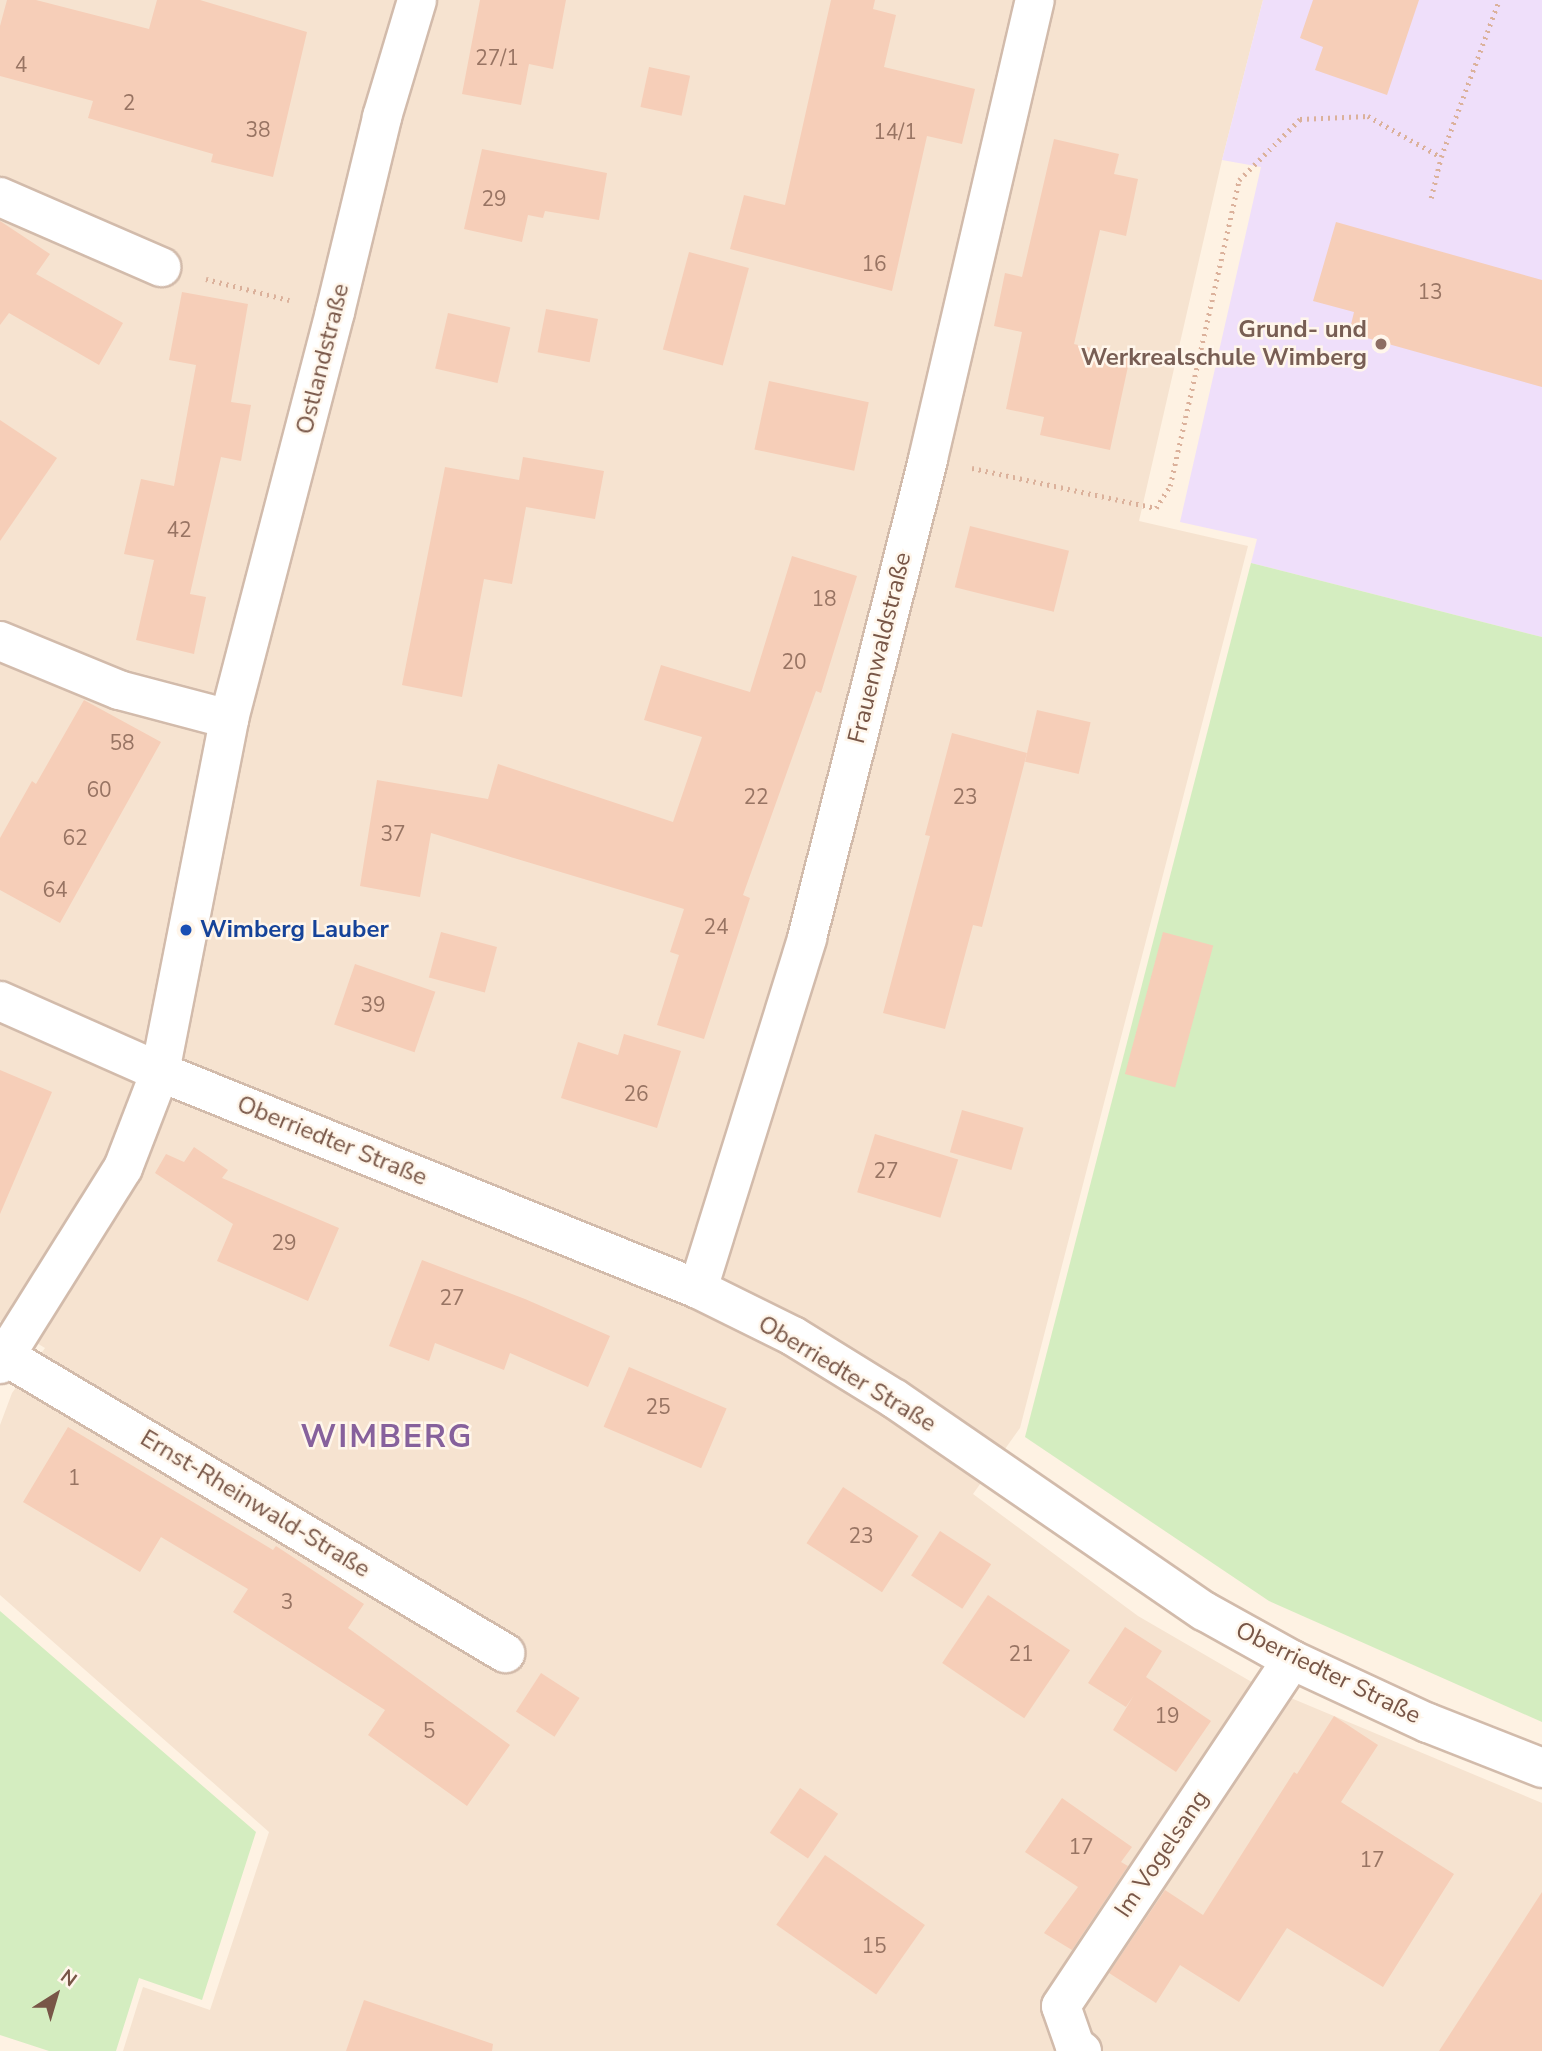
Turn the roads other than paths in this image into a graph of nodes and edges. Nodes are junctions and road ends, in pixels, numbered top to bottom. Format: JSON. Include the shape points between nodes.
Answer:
{"nodes":[{"id":1,"x":417,"y":0,"type":"edge"},
{"id":2,"x":1035,"y":0,"type":"edge"},
{"id":3,"x":0,"y":197,"type":"edge"},
{"id":4,"x":161,"y":267,"type":"road end"},
{"id":5,"x":0,"y":641,"type":"edge"},
{"id":6,"x":229,"y":719,"type":"junction"},
{"id":7,"x":0,"y":1000,"type":"edge"},
{"id":8,"x":160,"y":1072,"type":"junction"},
{"id":9,"x":698,"y":1289,"type":"junction"},
{"id":10,"x":2,"y":1360,"type":"edge"},
{"id":11,"x":505,"y":1653,"type":"dead end"},
{"id":12,"x":1292,"y":1660,"type":"junction"},
{"id":13,"x":1542,"y":1768,"type":"edge"},
{"id":14,"x":1082,"y":2051,"type":"edge"}],
"edges":[{"from":1,"to":6,"type":"street","name":"Ostlandstraße","via":[[382,117]]},
{"from":2,"to":9,"type":"street","name":"Frauenwaldstraße","via":[[928,459],[807,938]]},
{"from":3,"to":4,"type":"street"},
{"from":5,"to":6,"type":"street","via":[[119,690]]},
{"from":6,"to":8,"type":"street","name":"Ostlandstraße"},
{"from":7,"to":8,"type":"street","name":"Oberriedter Straße"},
{"from":8,"to":9,"type":"street","name":"Oberriedter Straße"},
{"from":8,"to":10,"type":"street","name":"Ernst-Rheinwald-Straße","via":[[122,1168]]},
{"from":9,"to":12,"type":"street","name":"Oberriedter Straße","via":[[793,1336],[895,1399],[1204,1611]]},
{"from":10,"to":11,"type":"street","name":"Ernst-Rheinwald-Straße"},
{"from":12,"to":13,"type":"street","name":"Oberriedter Straße","via":[[1428,1723]]},
{"from":12,"to":14,"type":"street","name":"Im Vogelsang","via":[[1061,2006],[1075,2046]]}]}
